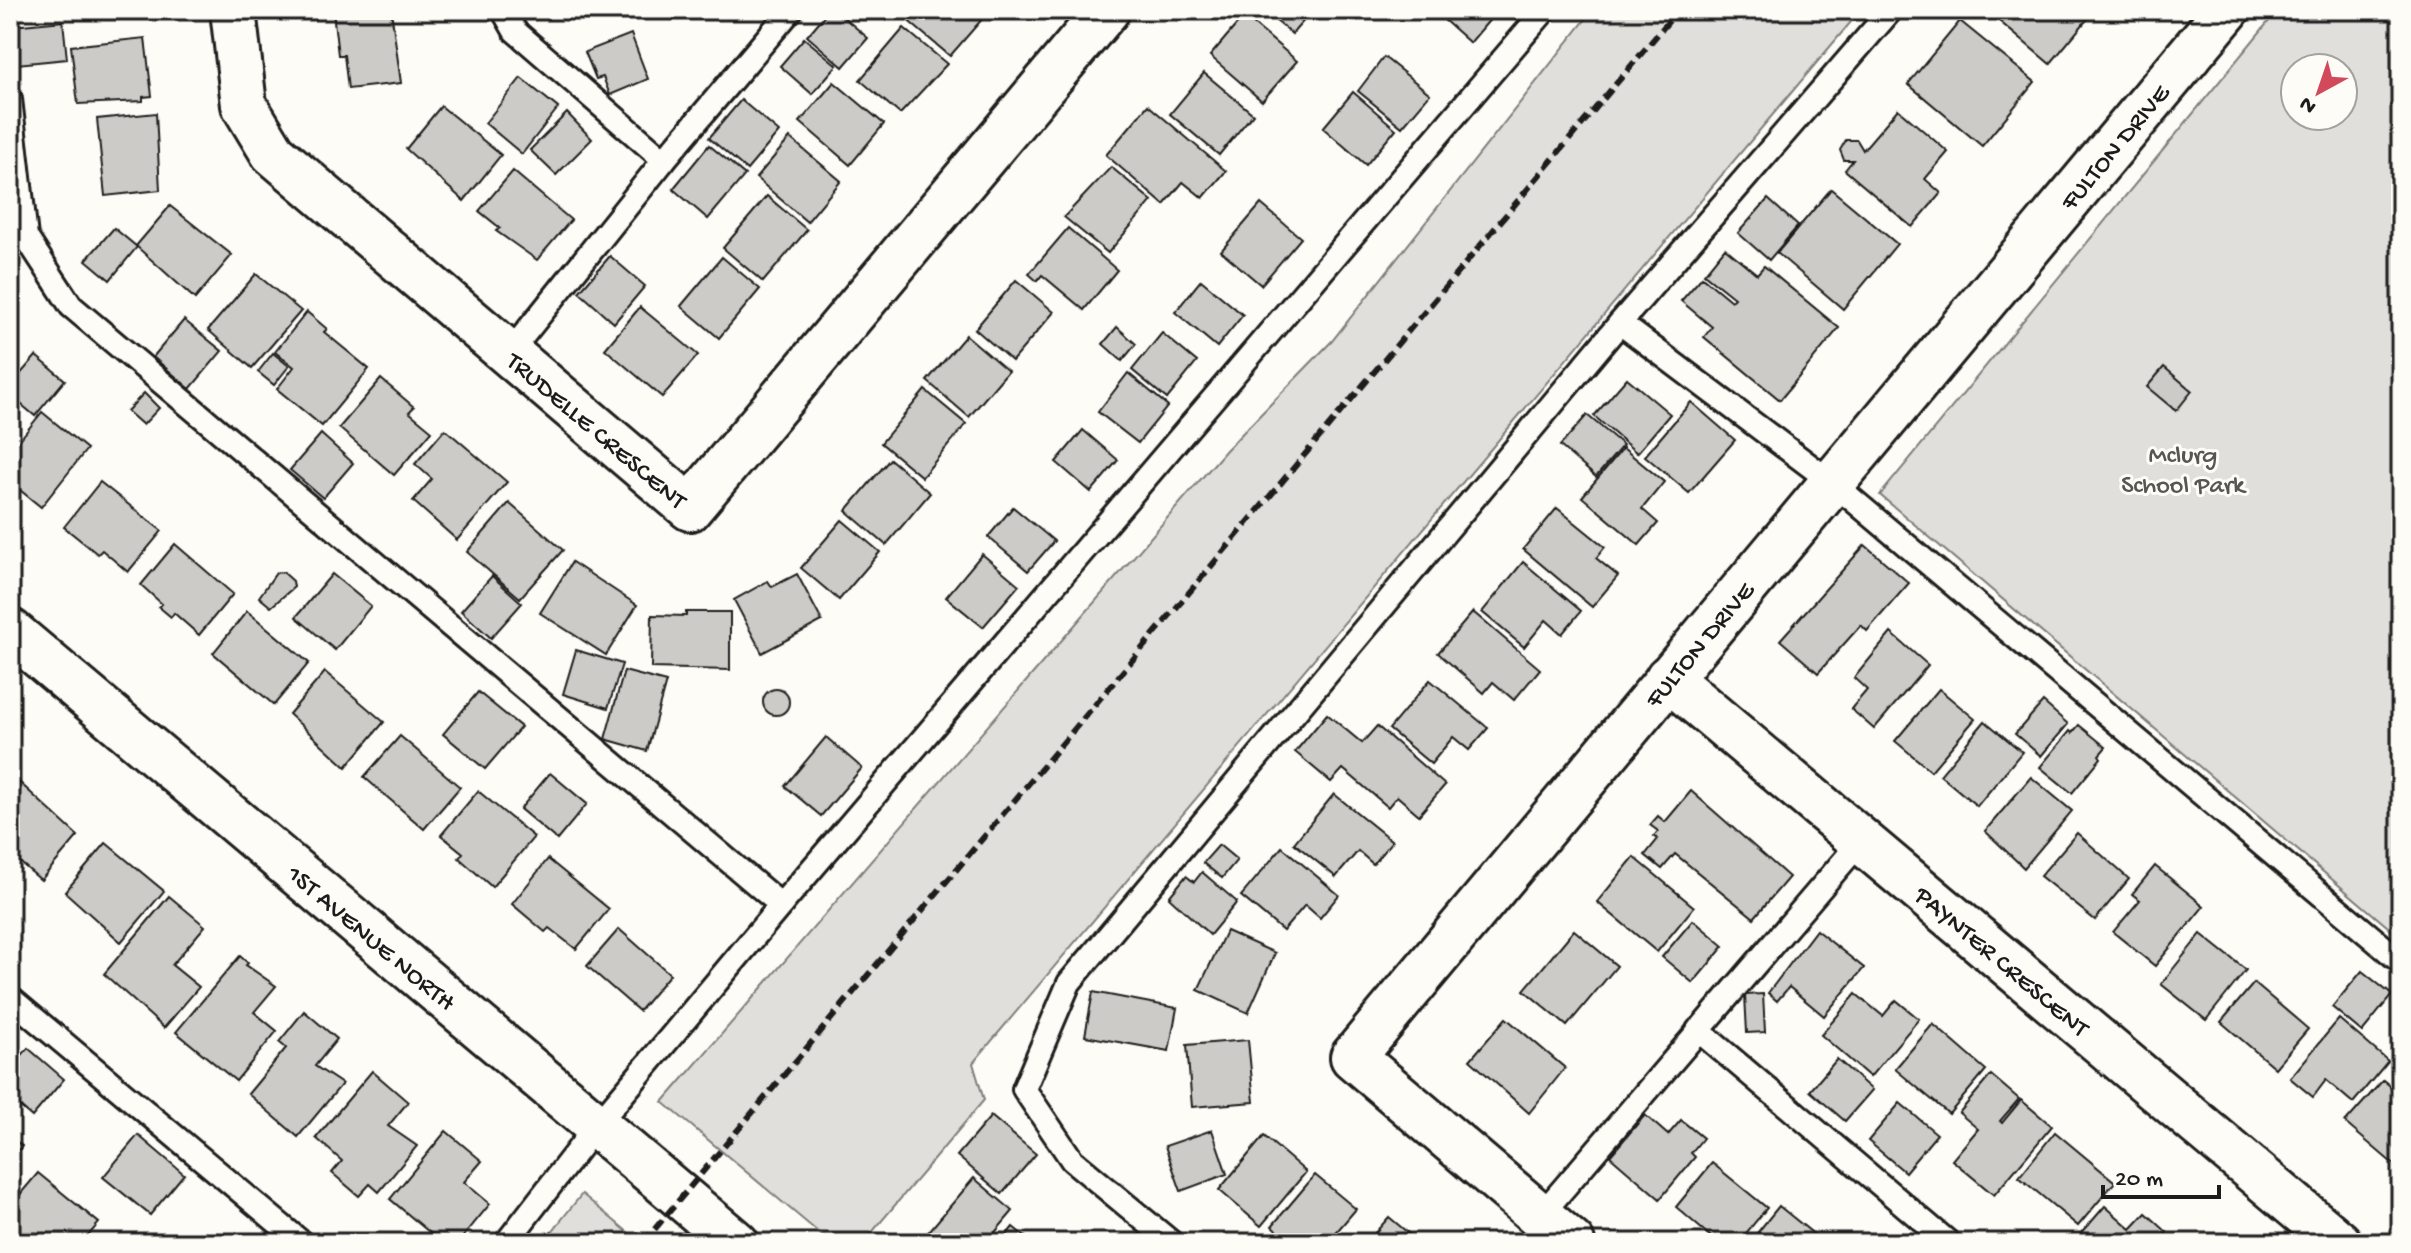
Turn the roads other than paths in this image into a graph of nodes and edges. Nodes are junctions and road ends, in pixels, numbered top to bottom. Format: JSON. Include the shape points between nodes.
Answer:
{"nodes":[{"id":1,"x":233,"y":10,"type":"edge"},
{"id":2,"x":503,"y":10,"type":"edge"},
{"id":3,"x":791,"y":10,"type":"edge"},
{"id":4,"x":1107,"y":10,"type":"edge"},
{"id":5,"x":1545,"y":10,"type":"edge"},
{"id":6,"x":1891,"y":10,"type":"edge"},
{"id":7,"x":2227,"y":10,"type":"edge"},
{"id":8,"x":10,"y":99,"type":"edge"},
{"id":9,"x":664,"y":160,"type":"junction"},
{"id":10,"x":1620,"y":323,"type":"junction"},
{"id":11,"x":507,"y":356,"type":"junction"},
{"id":12,"x":1834,"y":484,"type":"junction"},
{"id":13,"x":10,"y":631,"type":"edge"},
{"id":14,"x":1668,"y":678,"type":"junction"},
{"id":15,"x":1861,"y":841,"type":"junction"},
{"id":16,"x":781,"y":905,"type":"junction"},
{"id":17,"x":2401,"y":962,"type":"edge"},
{"id":18,"x":10,"y":998,"type":"edge"},
{"id":19,"x":1698,"y":1030,"type":"junction"},
{"id":20,"x":597,"y":1125,"type":"junction"},
{"id":21,"x":1556,"y":1230,"type":"edge"},
{"id":22,"x":302,"y":1243,"type":"edge"},
{"id":23,"x":506,"y":1243,"type":"edge"},
{"id":24,"x":736,"y":1243,"type":"edge"},
{"id":25,"x":1172,"y":1243,"type":"edge"},
{"id":26,"x":1949,"y":1243,"type":"edge"},
{"id":27,"x":2339,"y":1243,"type":"edge"}],
"edges":[{"from":1,"to":11,"type":"street","name":"TRUDELLE CRESCENT","via":[[244,105],[273,153]]},
{"from":2,"to":9,"type":"lane","via":[[515,31]]},
{"from":3,"to":9,"type":"lane"},
{"from":4,"to":11,"type":"street","name":"TRUDELLE CRESCENT","via":[[690,508]]},
{"from":5,"to":16,"type":"lane"},
{"from":6,"to":10,"type":"lane"},
{"from":7,"to":12,"type":"street","name":"FULTON DRIVE"},
{"from":8,"to":16,"type":"lane","via":[[26,237],[71,306]]},
{"from":9,"to":11,"type":"lane"},
{"from":10,"to":12,"type":"lane"},
{"from":10,"to":25,"type":"lane","via":[[1069,983],[1024,1089],[1072,1160]]},
{"from":12,"to":14,"type":"street","name":"FULTON DRIVE"},
{"from":12,"to":17,"type":"lane"},
{"from":13,"to":20,"type":"street","name":"1ST AVENUE NORTH"},
{"from":14,"to":15,"type":"street","name":"PAYNTER CRESCENT"},
{"from":14,"to":21,"type":"street","name":"FULTON DRIVE","via":[[1353,1057]]},
{"from":15,"to":19,"type":"lane"},
{"from":15,"to":27,"type":"street","name":"PAYNTER CRESCENT"},
{"from":16,"to":20,"type":"lane"},
{"from":18,"to":22,"type":"lane"},
{"from":19,"to":21,"type":"lane"},
{"from":19,"to":26,"type":"lane"},
{"from":20,"to":23,"type":"lane"},
{"from":20,"to":24,"type":"street","name":"1ST AVENUE NORTH"}]}
